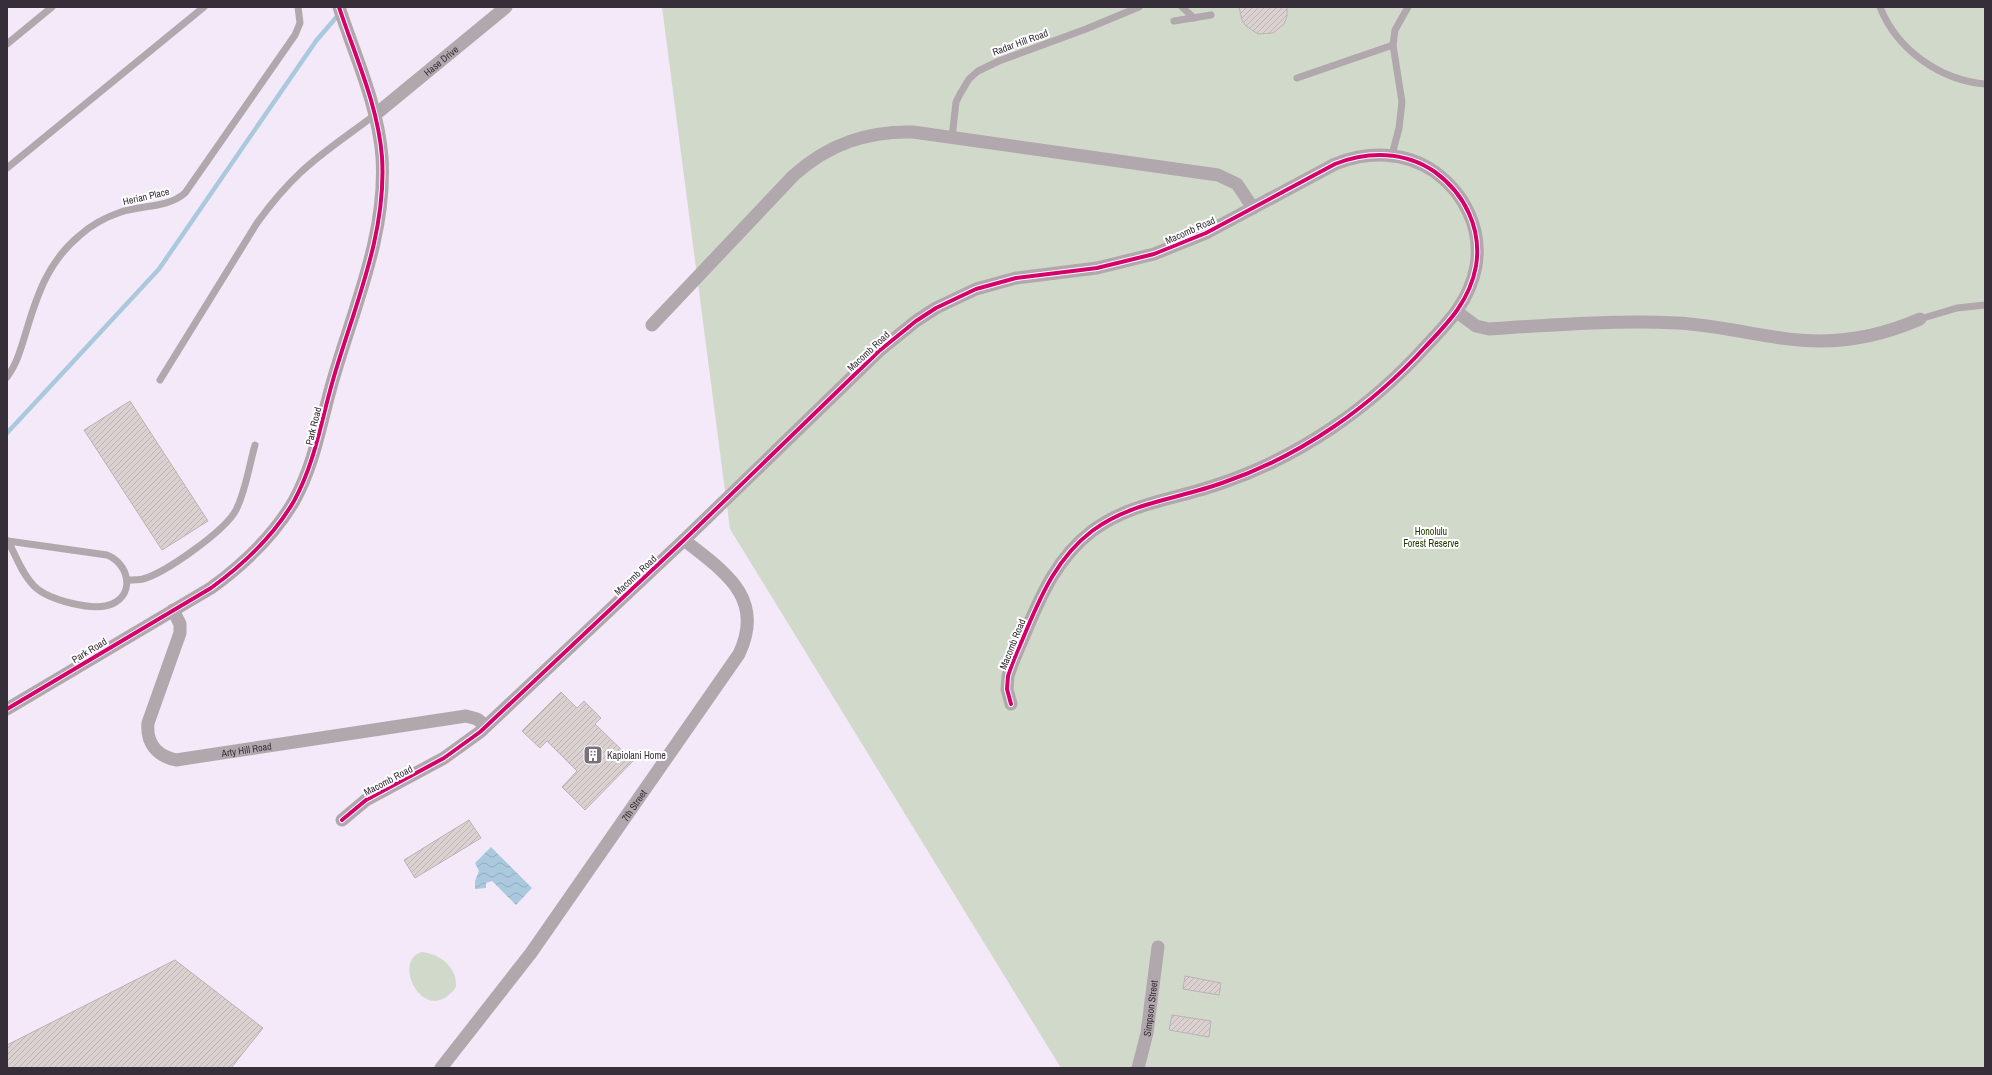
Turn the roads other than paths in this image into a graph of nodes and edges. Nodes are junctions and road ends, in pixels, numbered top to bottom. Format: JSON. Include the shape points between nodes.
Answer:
{"nodes":[{"id":1,"x":52,"y":7,"type":"edge"},
{"id":2,"x":204,"y":7,"type":"edge"},
{"id":3,"x":298,"y":7,"type":"edge"},
{"id":4,"x":339,"y":7,"type":"edge"},
{"id":5,"x":506,"y":7,"type":"edge"},
{"id":6,"x":1139,"y":7,"type":"edge"},
{"id":7,"x":1182,"y":7,"type":"edge"},
{"id":8,"x":1408,"y":7,"type":"edge"},
{"id":9,"x":1880,"y":7,"type":"edge"},
{"id":10,"x":1211,"y":15,"type":"dead end"},
{"id":11,"x":1194,"y":18,"type":"junction"},
{"id":12,"x":1174,"y":21,"type":"dead end"},
{"id":13,"x":7,"y":44,"type":"edge"},
{"id":14,"x":1393,"y":45,"type":"junction"},
{"id":15,"x":1297,"y":78,"type":"dead end"},
{"id":16,"x":1985,"y":84,"type":"edge"},
{"id":17,"x":376,"y":114,"type":"junction"},
{"id":18,"x":952,"y":138,"type":"junction"},
{"id":19,"x":1392,"y":155,"type":"junction"},
{"id":20,"x":7,"y":168,"type":"edge"},
{"id":21,"x":1253,"y":208,"type":"junction"},
{"id":22,"x":1985,"y":305,"type":"edge"},
{"id":23,"x":1457,"y":312,"type":"junction"},
{"id":24,"x":1920,"y":319,"type":"joint"},
{"id":25,"x":652,"y":325,"type":"dead end"},
{"id":26,"x":7,"y":376,"type":"edge"},
{"id":27,"x":160,"y":380,"type":"dead end"},
{"id":28,"x":255,"y":445,"type":"dead end"},
{"id":29,"x":684,"y":540,"type":"junction"},
{"id":30,"x":8,"y":541,"type":"edge"},
{"id":31,"x":127,"y":580,"type":"junction"},
{"id":32,"x":173,"y":610,"type":"junction"},
{"id":33,"x":1011,"y":704,"type":"dead end"},
{"id":34,"x":7,"y":709,"type":"edge"},
{"id":35,"x":486,"y":726,"type":"junction"},
{"id":36,"x":342,"y":820,"type":"dead end"},
{"id":37,"x":1158,"y":947,"type":"dead end"},
{"id":38,"x":441,"y":1068,"type":"edge"},
{"id":39,"x":1138,"y":1068,"type":"edge"}],
"edges":[{"from":1,"to":13,"type":"lane"},
{"from":2,"to":20,"type":"lane"},
{"from":3,"to":26,"type":"lane","name":"Herian Place","via":[[300,23],[295,35],[185,194],[174,200],[107,218],[80,235],[57,258],[40,288],[16,362]]},
{"from":4,"to":17,"type":"street","name":"Park Road"},
{"from":5,"to":17,"type":"street","name":"Hase Drive"},
{"from":6,"to":18,"type":"lane","name":"Radar Hill Road","via":[[978,71],[969,80],[956,102]]},
{"from":7,"to":11,"type":"lane"},
{"from":8,"to":14,"type":"lane","via":[[1395,30]]},
{"from":9,"to":16,"type":"lane","via":[[1901,41],[1926,63],[1958,79]]},
{"from":10,"to":11,"type":"lane"},
{"from":11,"to":12,"type":"lane"},
{"from":14,"to":15,"type":"lane"},
{"from":14,"to":19,"type":"lane","via":[[1402,102]]},
{"from":17,"to":27,"type":"lane","via":[[314,160],[270,205]]},
{"from":17,"to":32,"type":"street","name":"Park Road","via":[[383,178],[379,223],[310,466],[294,501],[249,558],[210,588]]},
{"from":18,"to":21,"type":"street","via":[[1218,175],[1237,184]]},
{"from":18,"to":25,"type":"street","via":[[913,132],[879,133],[845,142],[818,156],[794,175]]},
{"from":19,"to":21,"type":"street","name":"Macomb Road","via":[[1348,159]]},
{"from":19,"to":23,"type":"street","name":"Macomb Road","via":[[1419,163],[1444,179],[1470,214],[1478,244],[1477,258],[1471,284]]},
{"from":21,"to":29,"type":"street","name":"Macomb Road","via":[[1206,233],[1154,254],[1097,268],[1036,275],[996,283],[964,294],[936,308],[879,351]]},
{"from":22,"to":24,"type":"lane","via":[[1957,308]]},
{"from":23,"to":24,"type":"street","via":[[1476,326],[1489,329],[1642,322],[1678,323],[1788,339],[1820,341],[1868,336]]},
{"from":23,"to":33,"type":"street","name":"Macomb Road","via":[[1390,384],[1339,424],[1312,441],[1277,460],[1223,483],[1125,512],[1108,520],[1080,541],[1058,566],[1039,600],[1008,676],[1007,689]]},
{"from":28,"to":31,"type":"lane","via":[[239,503],[228,523],[200,546],[152,575]]},
{"from":29,"to":35,"type":"street","name":"Macomb Road"},
{"from":29,"to":38,"type":"street","name":"7th Street","via":[[728,576],[741,593],[748,623],[742,649],[531,953]]},
{"from":30,"to":31,"type":"lane","via":[[107,555],[119,561]]},
{"from":30,"to":31,"type":"lane","via":[[24,573],[35,587],[61,601],[107,606],[124,593]]},
{"from":32,"to":34,"type":"street","name":"Park Road"},
{"from":32,"to":35,"type":"street","name":"Arty Hill Road","via":[[180,624],[180,633],[147,732],[153,748],[163,756],[176,760],[466,716],[477,719]]},
{"from":35,"to":36,"type":"street","name":"Macomb Road","via":[[444,758],[379,792]]},
{"from":37,"to":39,"type":"street","name":"Simpson Street","via":[[1147,1033]]}]}
